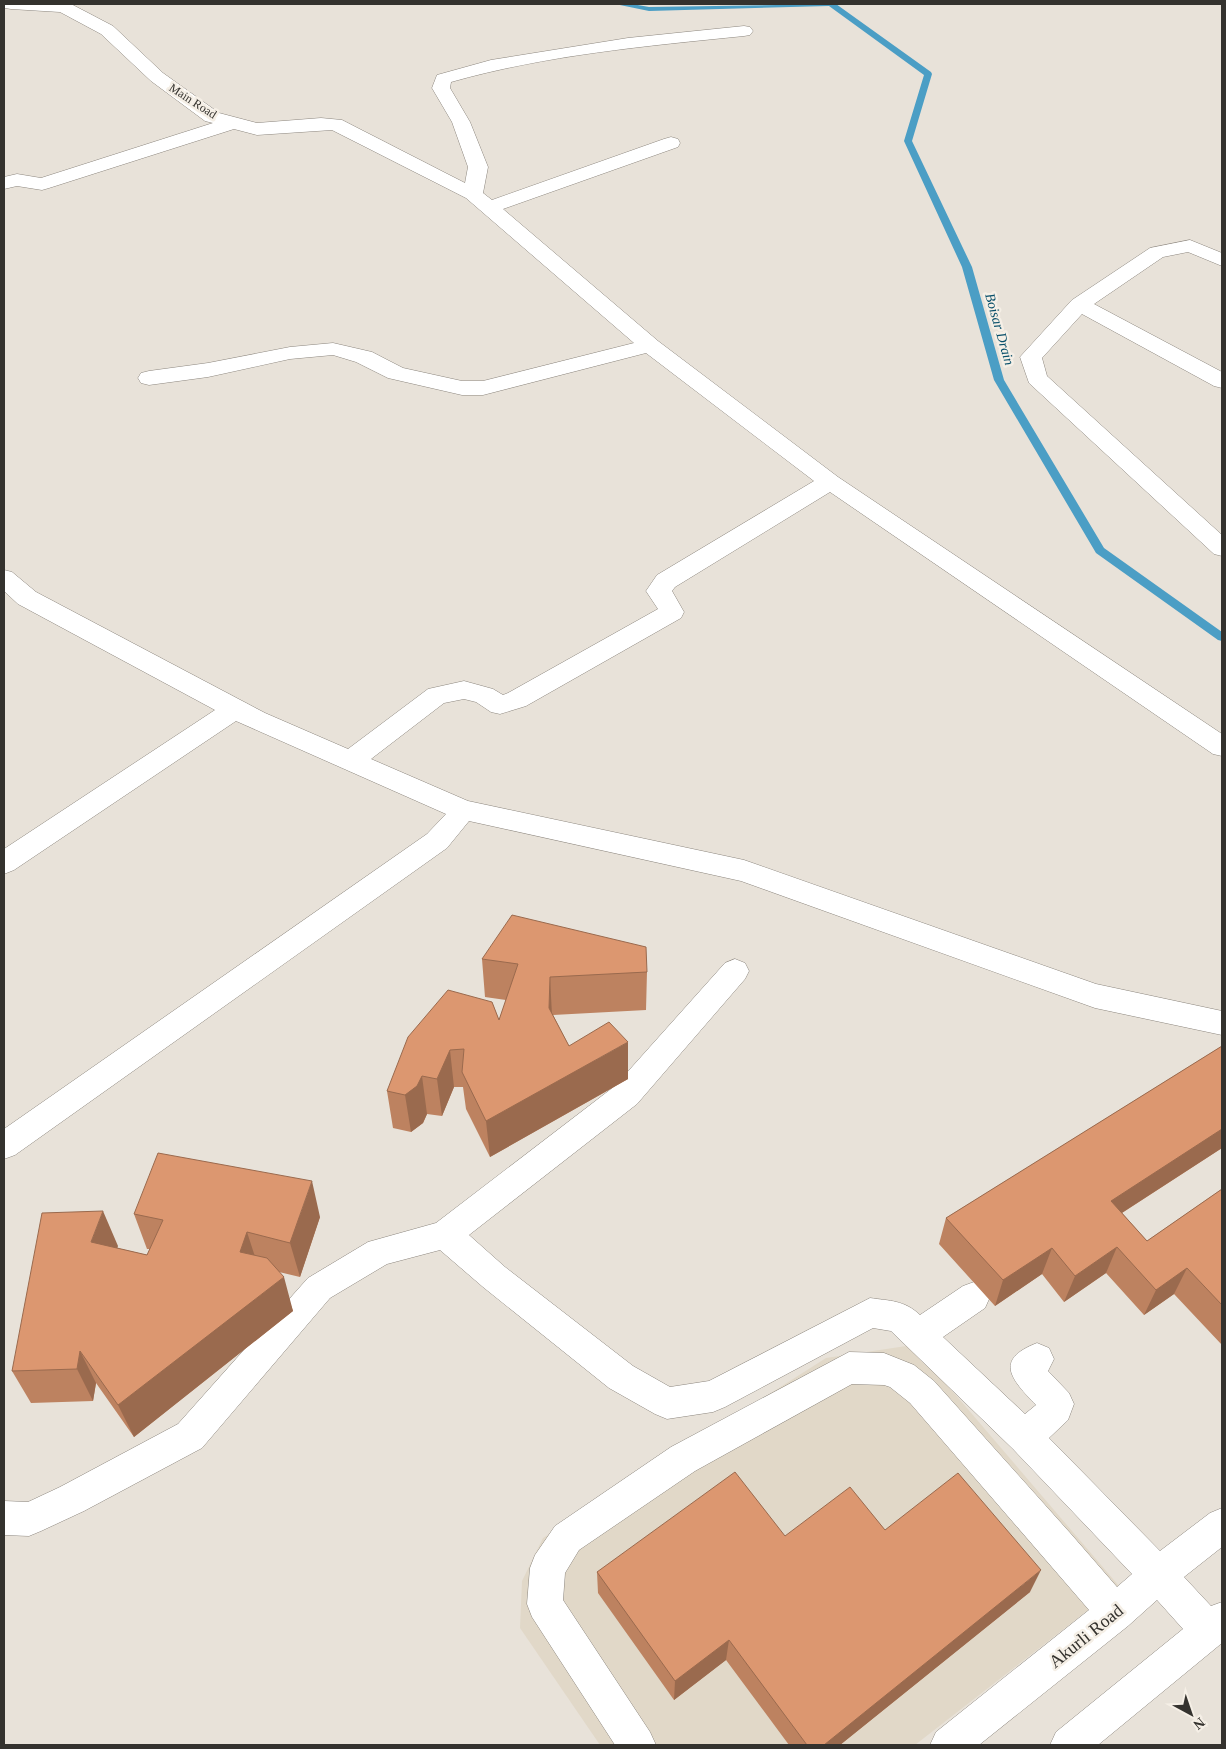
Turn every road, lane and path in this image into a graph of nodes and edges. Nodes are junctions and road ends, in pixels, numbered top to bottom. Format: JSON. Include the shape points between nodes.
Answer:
{"nodes":[{"id":1,"x":11,"y":4,"type":"edge"},
{"id":2,"x":70,"y":5,"type":"edge"},
{"id":3,"x":744,"y":31,"type":"dead end"},
{"id":4,"x":232,"y":123,"type":"junction"},
{"id":5,"x":671,"y":143,"type":"dead end"},
{"id":6,"x":4,"y":183,"type":"edge"},
{"id":7,"x":481,"y":201,"type":"junction"},
{"id":8,"x":1222,"y":260,"type":"edge"},
{"id":9,"x":1079,"y":304,"type":"junction"},
{"id":10,"x":650,"y":346,"type":"junction"},
{"id":11,"x":149,"y":378,"type":"dead end"},
{"id":12,"x":1222,"y":381,"type":"edge"},
{"id":13,"x":830,"y":482,"type":"junction"},
{"id":14,"x":1222,"y":548,"type":"edge"},
{"id":15,"x":4,"y":578,"type":"edge"},
{"id":16,"x":235,"y":709,"type":"junction"},
{"id":17,"x":1222,"y":747,"type":"edge"},
{"id":18,"x":351,"y":761,"type":"junction"},
{"id":19,"x":462,"y":810,"type":"junction"},
{"id":20,"x":4,"y":863,"type":"edge"},
{"id":21,"x":735,"y":972,"type":"dead end"},
{"id":22,"x":1222,"y":1023,"type":"edge"},
{"id":23,"x":4,"y":1146,"type":"edge"},
{"id":24,"x":445,"y":1235,"type":"junction"},
{"id":25,"x":974,"y":1297,"type":"dead end"},
{"id":26,"x":918,"y":1335,"type":"junction"},
{"id":27,"x":1037,"y":1359,"type":"dead end"},
{"id":28,"x":1025,"y":1437,"type":"junction"},
{"id":29,"x":4,"y":1518,"type":"edge"},
{"id":30,"x":1222,"y":1525,"type":"edge"},
{"id":31,"x":1158,"y":1575,"type":"junction"},
{"id":32,"x":1115,"y":1613,"type":"junction"},
{"id":33,"x":1216,"y":1625,"type":"edge"},
{"id":34,"x":637,"y":1745,"type":"edge"},
{"id":35,"x":949,"y":1745,"type":"edge"},
{"id":36,"x":1069,"y":1745,"type":"edge"}],
"edges":[{"from":1,"to":2,"type":"street","name":"Main Road"},
{"from":2,"to":4,"type":"street","name":"Main Road","via":[[107,30],[157,77],[212,117]]},
{"from":3,"to":7,"type":"street","via":[[628,43],[491,65],[443,79],[441,88],[461,122],[478,166]]},
{"from":4,"to":6,"type":"street","via":[[42,184],[17,180]]},
{"from":4,"to":7,"type":"street","name":"Main Road","via":[[257,129],[335,124]]},
{"from":5,"to":7,"type":"street"},
{"from":7,"to":10,"type":"street","name":"Main Road"},
{"from":8,"to":9,"type":"street","via":[[1190,246],[1157,252]]},
{"from":9,"to":12,"type":"street"},
{"from":9,"to":14,"type":"street","via":[[1031,357],[1037,378]]},
{"from":10,"to":11,"type":"street","via":[[483,388],[462,388],[396,372],[364,357],[333,349],[290,353]]},
{"from":10,"to":13,"type":"street","name":"Main Road"},
{"from":13,"to":17,"type":"street","name":"Main Road"},
{"from":13,"to":18,"type":"street","via":[[666,581],[658,591],[672,612],[517,700],[500,705],[464,690],[437,695]]},
{"from":15,"to":16,"type":"street","via":[[27,598]]},
{"from":16,"to":18,"type":"street"},
{"from":16,"to":20,"type":"street"},
{"from":18,"to":19,"type":"street"},
{"from":19,"to":22,"type":"street","via":[[744,871],[1095,996]]},
{"from":19,"to":23,"type":"street","via":[[437,841]]},
{"from":21,"to":24,"type":"street","via":[[626,1095]]},
{"from":24,"to":26,"type":"street","via":[[621,1377],[667,1403],[713,1396],[870,1313],[899,1317]]},
{"from":24,"to":29,"type":"street","via":[[379,1252],[319,1288],[190,1436],[29,1519]]},
{"from":25,"to":26,"type":"street"},
{"from":26,"to":28,"type":"street"},
{"from":27,"to":28,"type":"street","via":[[1027,1366],[1026,1371],[1057,1404],[1056,1409]]},
{"from":28,"to":31,"type":"street"},
{"from":30,"to":31,"type":"street","name":"Akurli Road"},
{"from":31,"to":32,"type":"street","name":"Akurli Road"},
{"from":31,"to":33,"type":"street"},
{"from":32,"to":34,"type":"street","via":[[922,1392],[902,1376],[884,1369],[849,1368],[682,1459],[567,1538],[548,1568],[545,1604]]},
{"from":32,"to":35,"type":"street","name":"Akurli Road"},
{"from":33,"to":36,"type":"street"}]}
